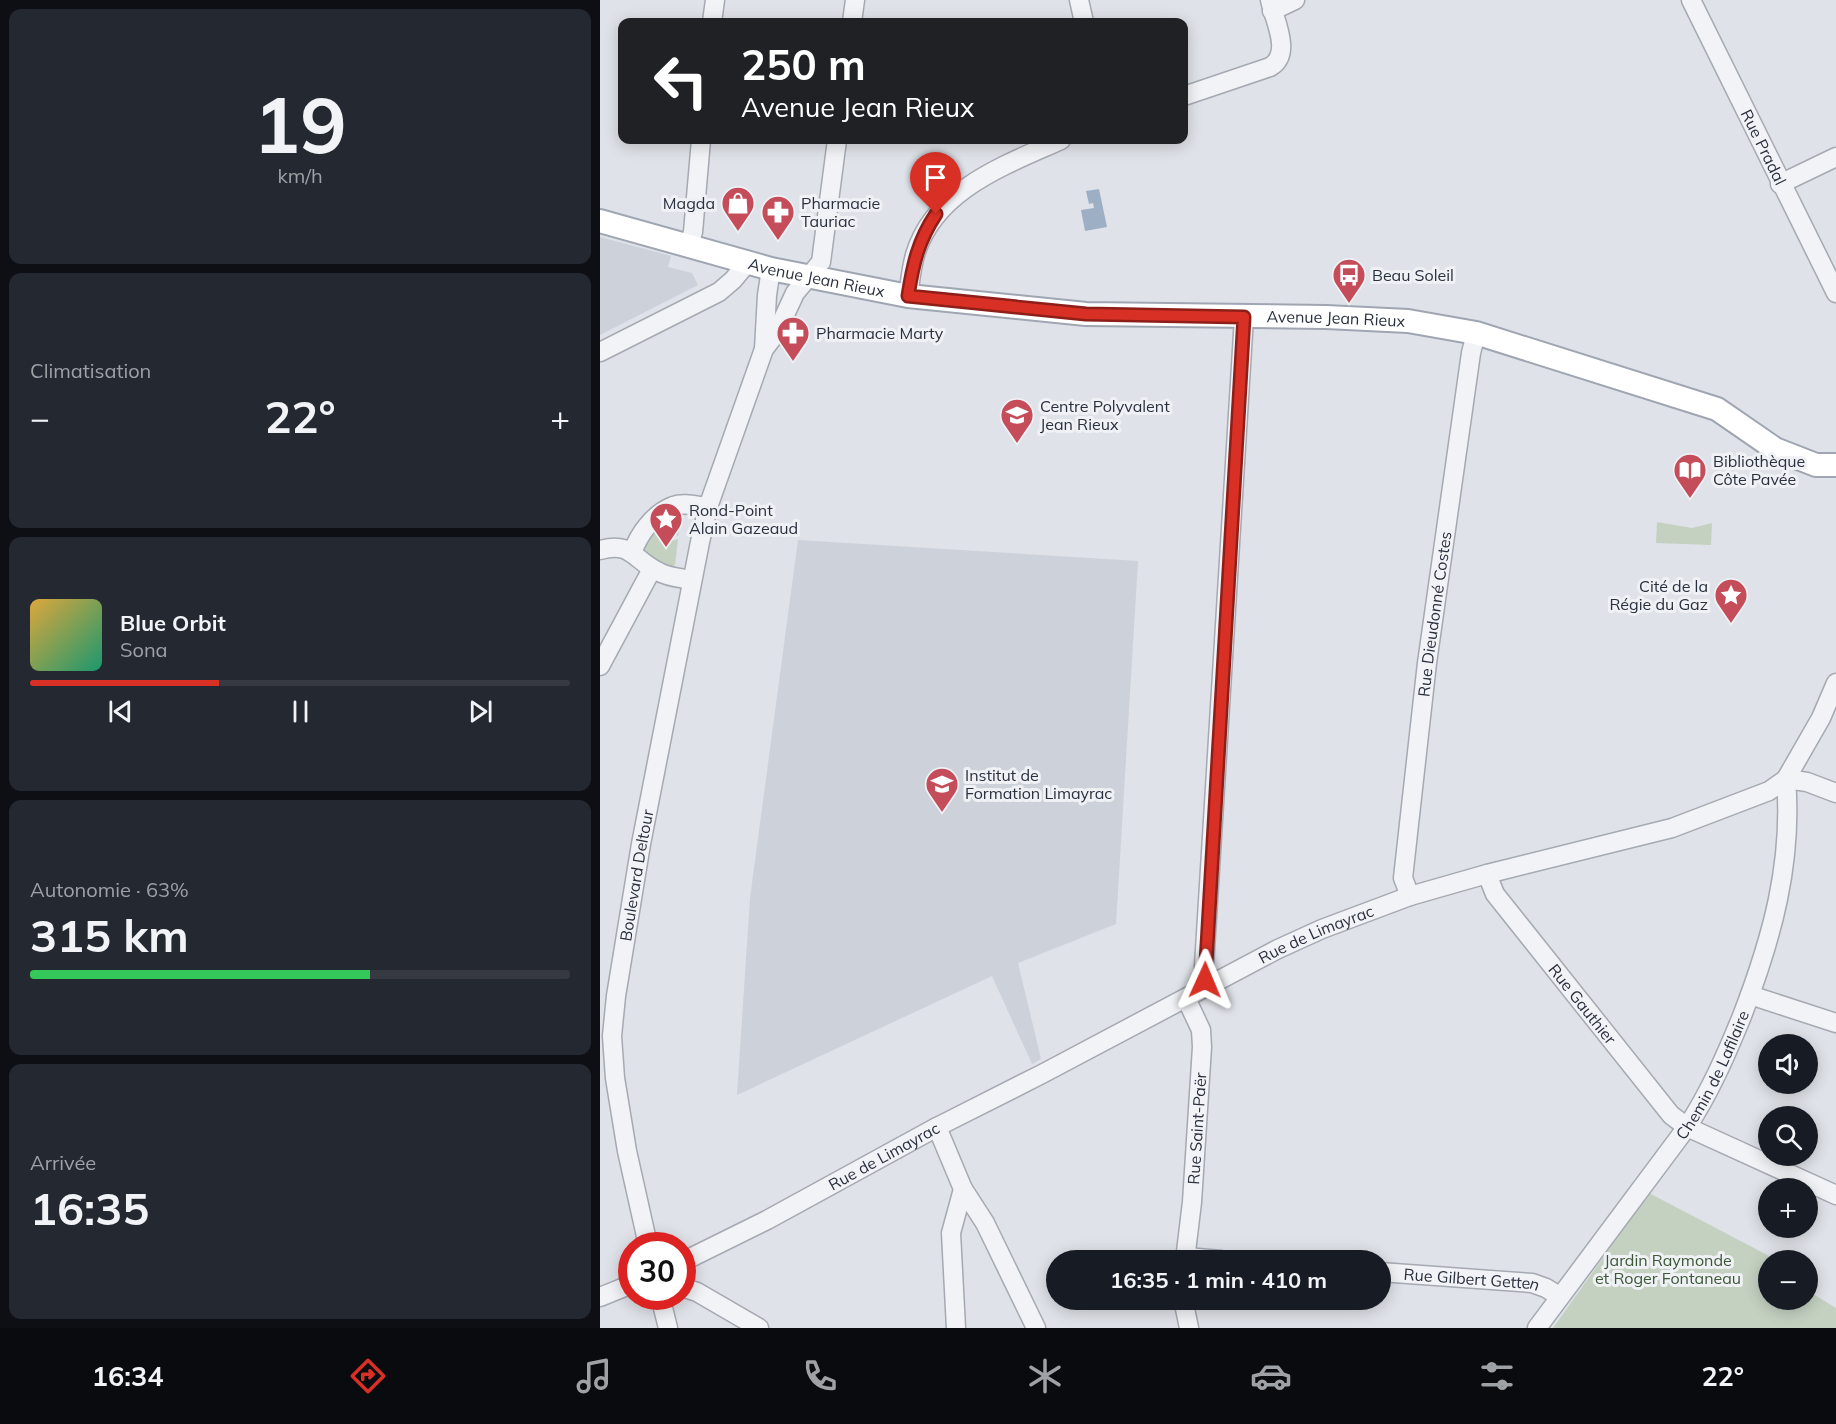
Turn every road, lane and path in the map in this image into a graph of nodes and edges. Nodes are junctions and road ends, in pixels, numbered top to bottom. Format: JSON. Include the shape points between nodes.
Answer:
{"nodes":[{"id":1,"x":715,"y":0,"type":"edge"},
{"id":2,"x":855,"y":0,"type":"edge"},
{"id":3,"x":1079,"y":0,"type":"edge"},
{"id":4,"x":1295,"y":0,"type":"edge"},
{"id":5,"x":1691,"y":0,"type":"edge"},
{"id":6,"x":1271,"y":5,"type":"edge"},
{"id":7,"x":713,"y":18,"type":"edge"},
{"id":8,"x":853,"y":18,"type":"edge"},
{"id":9,"x":1082,"y":18,"type":"edge"},
{"id":10,"x":1188,"y":95,"type":"edge"},
{"id":11,"x":701,"y":144,"type":"edge"},
{"id":12,"x":836,"y":144,"type":"edge"},
{"id":13,"x":1052,"y":144,"type":"edge"},
{"id":14,"x":1836,"y":158,"type":"edge"},
{"id":15,"x":1780,"y":184,"type":"junction"},
{"id":16,"x":600,"y":220,"type":"edge"},
{"id":17,"x":689,"y":245,"type":"junction"},
{"id":18,"x":748,"y":262,"type":"junction"},
{"id":19,"x":771,"y":269,"type":"junction"},
{"id":20,"x":808,"y":277,"type":"junction"},
{"id":21,"x":1836,"y":293,"type":"edge"},
{"id":22,"x":908,"y":296,"type":"junction"},
{"id":23,"x":1244,"y":317,"type":"junction"},
{"id":24,"x":1476,"y":333,"type":"junction"},
{"id":25,"x":764,"y":349,"type":"junction"},
{"id":26,"x":600,"y":352,"type":"edge"},
{"id":27,"x":1836,"y":465,"type":"edge"},
{"id":28,"x":708,"y":507,"type":"junction"},
{"id":29,"x":600,"y":550,"type":"edge"},
{"id":30,"x":632,"y":553,"type":"junction"},
{"id":31,"x":652,"y":569,"type":"junction"},
{"id":32,"x":691,"y":580,"type":"junction"},
{"id":33,"x":600,"y":666,"type":"edge"},
{"id":34,"x":1836,"y":683,"type":"edge"},
{"id":35,"x":1786,"y":779,"type":"junction"},
{"id":36,"x":1836,"y":793,"type":"edge"},
{"id":37,"x":1487,"y":874,"type":"junction"},
{"id":38,"x":1410,"y":896,"type":"junction"},
{"id":39,"x":1207,"y":986,"type":"junction"},
{"id":40,"x":1750,"y":995,"type":"junction"},
{"id":41,"x":1186,"y":999,"type":"junction"},
{"id":42,"x":1836,"y":1023,"type":"edge"},
{"id":43,"x":936,"y":1127,"type":"junction"},
{"id":44,"x":1687,"y":1127,"type":"junction"},
{"id":45,"x":963,"y":1189,"type":"junction"},
{"id":46,"x":1836,"y":1195,"type":"edge"},
{"id":47,"x":645,"y":1232,"type":"edge"},
{"id":48,"x":1186,"y":1250,"type":"edge"},
{"id":49,"x":696,"y":1255,"type":"edge"},
{"id":50,"x":1391,"y":1273,"type":"edge"},
{"id":51,"x":618,"y":1290,"type":"edge"},
{"id":52,"x":696,"y":1292,"type":"edge"},
{"id":53,"x":1559,"y":1296,"type":"junction"},
{"id":54,"x":600,"y":1297,"type":"edge"},
{"id":55,"x":664,"y":1310,"type":"edge"},
{"id":56,"x":1185,"y":1310,"type":"edge"},
{"id":57,"x":668,"y":1328,"type":"edge"},
{"id":58,"x":759,"y":1328,"type":"edge"},
{"id":59,"x":956,"y":1328,"type":"edge"},
{"id":60,"x":1036,"y":1328,"type":"edge"},
{"id":61,"x":1189,"y":1328,"type":"edge"},
{"id":62,"x":1537,"y":1328,"type":"edge"}],
"edges":[{"from":1,"to":7,"type":"street"},
{"from":2,"to":8,"type":"street"},
{"from":3,"to":9,"type":"street"},
{"from":4,"to":6,"type":"street"},
{"from":5,"to":15,"type":"street","name":"Rue Pradal"},
{"from":6,"to":10,"type":"street","via":[[1282,54],[1276,64]]},
{"from":11,"to":17,"type":"street"},
{"from":12,"to":20,"type":"street","name":"Boulevard Deltour","via":[[821,262]]},
{"from":13,"to":22,"type":"street","via":[[977,182],[946,204],[927,228],[915,255]]},
{"from":14,"to":15,"type":"street"},
{"from":15,"to":21,"type":"street","name":"Rue Pradal"},
{"from":16,"to":17,"type":"main road","name":"Avenue Jean Rieux"},
{"from":17,"to":18,"type":"main road","name":"Avenue Jean Rieux"},
{"from":18,"to":19,"type":"main road","name":"Avenue Jean Rieux"},
{"from":18,"to":26,"type":"street","via":[[719,292]]},
{"from":19,"to":20,"type":"main road","name":"Avenue Jean Rieux"},
{"from":19,"to":25,"type":"street","name":"Boulevard Deltour"},
{"from":20,"to":22,"type":"main road","name":"Avenue Jean Rieux"},
{"from":20,"to":25,"type":"street","name":"Boulevard Deltour"},
{"from":22,"to":23,"type":"main road","name":"Avenue Jean Rieux","via":[[1086,314]]},
{"from":23,"to":24,"type":"main road","name":"Avenue Jean Rieux","via":[[1408,321]]},
{"from":23,"to":39,"type":"street","via":[[1205,954]]},
{"from":24,"to":27,"type":"main road","name":"Avenue Jean Rieux","via":[[1717,409],[1775,449],[1816,465]]},
{"from":24,"to":38,"type":"street","name":"Rue Dieudonné Costes","via":[[1428,663],[1404,878]]},
{"from":25,"to":28,"type":"street","name":"Boulevard Deltour"},
{"from":28,"to":30,"type":"street","via":[[673,506],[644,528]]},
{"from":28,"to":32,"type":"street","name":"Boulevard Deltour"},
{"from":29,"to":30,"type":"street","via":[[615,546]]},
{"from":30,"to":31,"type":"street"},
{"from":31,"to":32,"type":"street"},
{"from":31,"to":33,"type":"street"},
{"from":32,"to":47,"type":"street","name":"Boulevard Deltour","via":[[641,844],[612,1036],[619,1111]]},
{"from":34,"to":35,"type":"street","name":"Rue de Limayrac"},
{"from":35,"to":36,"type":"street"},
{"from":35,"to":37,"type":"street","name":"Rue de Limayrac","via":[[1769,791],[1672,828]]},
{"from":35,"to":40,"type":"street","name":"Chemin de Lafilaire","via":[[1786,862],[1772,930]]},
{"from":37,"to":38,"type":"street","name":"Rue de Limayrac"},
{"from":37,"to":44,"type":"street","name":"Rue Gauthier","via":[[1502,903],[1671,1115]]},
{"from":38,"to":39,"type":"street","name":"Rue de Limayrac","via":[[1322,928]]},
{"from":39,"to":41,"type":"street","name":"Rue de Limayrac"},
{"from":40,"to":42,"type":"street"},
{"from":40,"to":44,"type":"street","name":"Chemin de Lafilaire","via":[[1706,1098]]},
{"from":41,"to":43,"type":"street","name":"Rue de Limayrac"},
{"from":41,"to":48,"type":"street","name":"Rue Saint-Paër","via":[[1201,1030],[1202,1047]]},
{"from":43,"to":45,"type":"street"},
{"from":43,"to":49,"type":"street","name":"Rue de Limayrac"},
{"from":44,"to":46,"type":"street","name":"Rue Gauthier"},
{"from":44,"to":53,"type":"street","name":"Chemin de Lafilaire"},
{"from":45,"to":59,"type":"street","via":[[951,1233]]},
{"from":45,"to":60,"type":"street","via":[[985,1223]]},
{"from":50,"to":53,"type":"street","name":"Rue Gilbert Getten","via":[[1532,1284]]},
{"from":51,"to":54,"type":"street"},
{"from":52,"to":58,"type":"street"},
{"from":53,"to":62,"type":"street","name":"Chemin de Lafilaire"},
{"from":55,"to":57,"type":"street"},
{"from":56,"to":61,"type":"street"}]}
